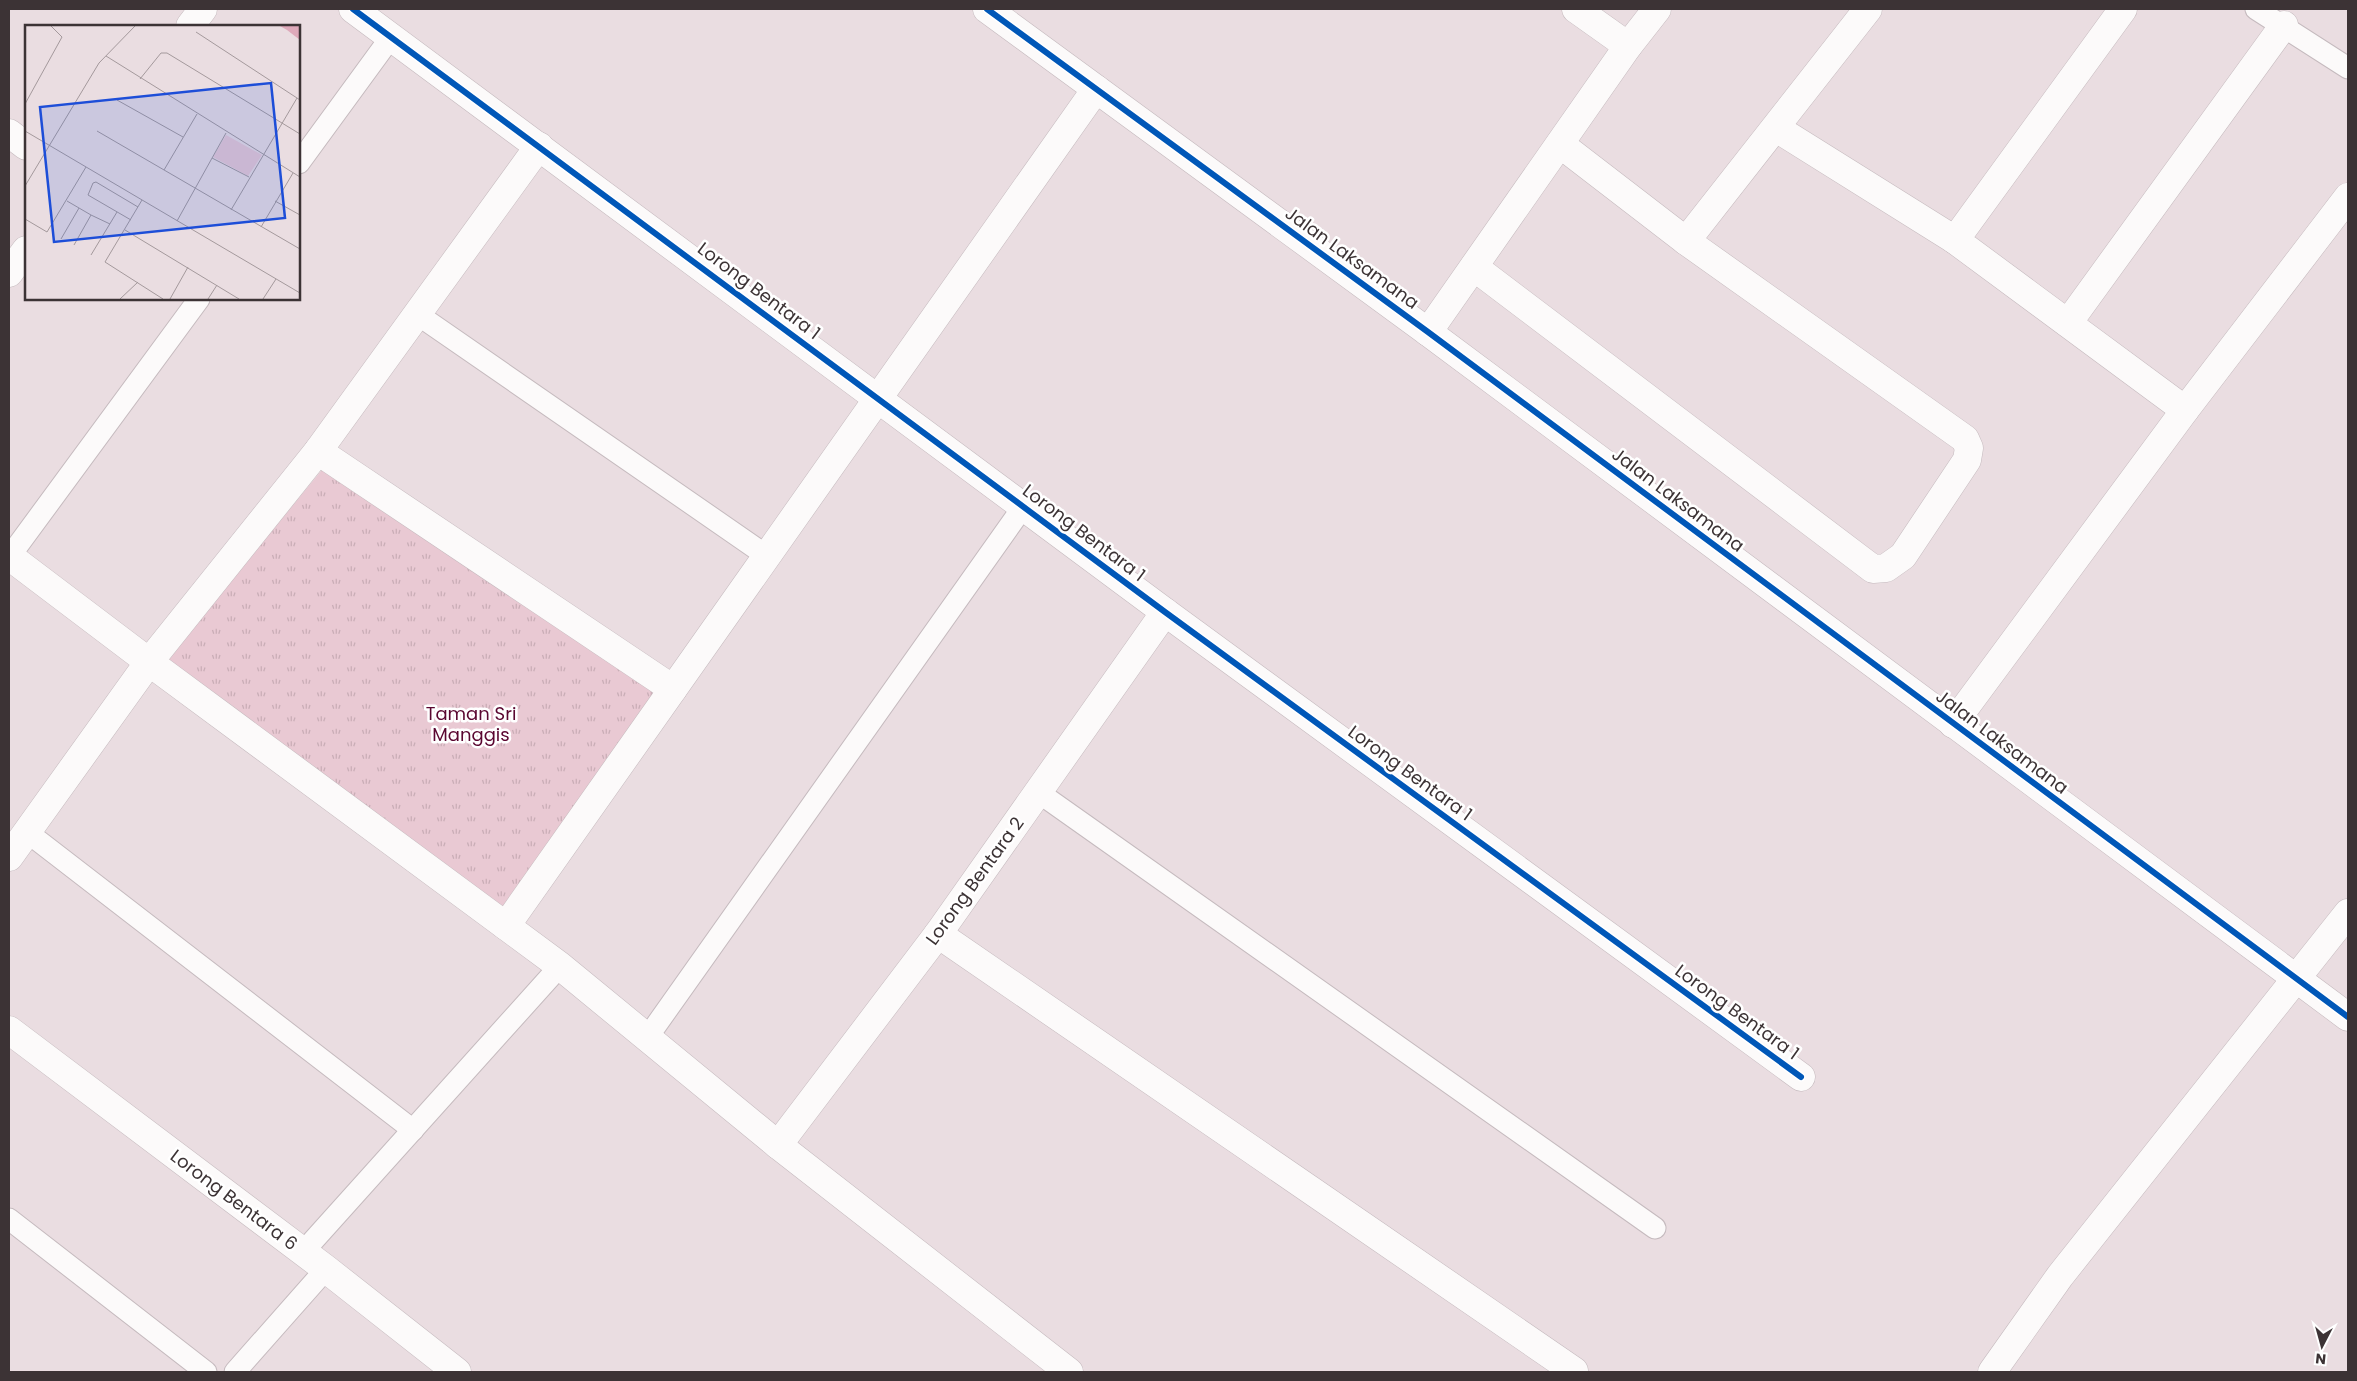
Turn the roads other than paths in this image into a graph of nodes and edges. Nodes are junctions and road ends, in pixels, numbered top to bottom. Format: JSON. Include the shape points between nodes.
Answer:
{"nodes":[{"id":1,"x":203,"y":9,"type":"edge"},
{"id":2,"x":353,"y":9,"type":"edge"},
{"id":3,"x":987,"y":9,"type":"edge"},
{"id":4,"x":1576,"y":9,"type":"edge"},
{"id":5,"x":1657,"y":9,"type":"edge"},
{"id":6,"x":1868,"y":9,"type":"edge"},
{"id":7,"x":2122,"y":9,"type":"edge"},
{"id":8,"x":2256,"y":9,"type":"edge"},
{"id":9,"x":191,"y":25,"type":"edge"},
{"id":10,"x":2284,"y":25,"type":"junction"},
{"id":11,"x":391,"y":37,"type":"junction"},
{"id":12,"x":1628,"y":46,"type":"junction"},
{"id":13,"x":2348,"y":68,"type":"edge"},
{"id":14,"x":1096,"y":89,"type":"junction"},
{"id":15,"x":1776,"y":128,"type":"junction"},
{"id":16,"x":9,"y":133,"type":"edge"},
{"id":17,"x":1560,"y":144,"type":"junction"},
{"id":18,"x":25,"y":145,"type":"edge"},
{"id":19,"x":539,"y":146,"type":"junction"},
{"id":20,"x":300,"y":162,"type":"edge"},
{"id":21,"x":2348,"y":197,"type":"edge"},
{"id":22,"x":1955,"y":240,"type":"junction"},
{"id":23,"x":1686,"y":241,"type":"junction"},
{"id":24,"x":25,"y":251,"type":"edge"},
{"id":25,"x":1474,"y":267,"type":"junction"},
{"id":26,"x":9,"y":273,"type":"edge"},
{"id":27,"x":198,"y":300,"type":"edge"},
{"id":28,"x":417,"y":314,"type":"junction"},
{"id":29,"x":2068,"y":323,"type":"junction"},
{"id":30,"x":1428,"y":332,"type":"junction"},
{"id":31,"x":878,"y":398,"type":"junction"},
{"id":32,"x":2185,"y":410,"type":"junction"},
{"id":33,"x":318,"y":451,"type":"junction"},
{"id":34,"x":1024,"y":507,"type":"junction"},
{"id":35,"x":9,"y":556,"type":"edge"},
{"id":36,"x":767,"y":556,"type":"junction"},
{"id":37,"x":1165,"y":612,"type":"junction"},
{"id":38,"x":149,"y":662,"type":"junction"},
{"id":39,"x":673,"y":689,"type":"junction"},
{"id":40,"x":1953,"y":724,"type":"junction"},
{"id":41,"x":1038,"y":792,"type":"junction"},
{"id":42,"x":27,"y":832,"type":"junction"},
{"id":43,"x":9,"y":857,"type":"edge"},
{"id":44,"x":2348,"y":913,"type":"edge"},
{"id":45,"x":506,"y":926,"type":"junction"},
{"id":46,"x":938,"y":934,"type":"junction"},
{"id":47,"x":560,"y":966,"type":"junction"},
{"id":48,"x":2296,"y":979,"type":"junction"},
{"id":49,"x":2348,"y":1017,"type":"edge"},
{"id":50,"x":9,"y":1030,"type":"edge"},
{"id":51,"x":647,"y":1038,"type":"junction"},
{"id":52,"x":1801,"y":1077,"type":"dead end"},
{"id":53,"x":412,"y":1130,"type":"junction"},
{"id":54,"x":778,"y":1145,"type":"junction"},
{"id":55,"x":9,"y":1219,"type":"edge"},
{"id":56,"x":1655,"y":1228,"type":"dead end"},
{"id":57,"x":303,"y":1252,"type":"junction"},
{"id":58,"x":326,"y":1269,"type":"junction"},
{"id":59,"x":1574,"y":1371,"type":"edge"},
{"id":60,"x":206,"y":1372,"type":"edge"},
{"id":61,"x":236,"y":1372,"type":"edge"},
{"id":62,"x":457,"y":1372,"type":"edge"},
{"id":63,"x":1069,"y":1372,"type":"edge"},
{"id":64,"x":1992,"y":1372,"type":"edge"}],
"edges":[{"from":1,"to":9,"type":"street"},
{"from":2,"to":11,"type":"street","name":"Lorong Bentara 1"},
{"from":3,"to":14,"type":"street","name":"Jalan Laksamana"},
{"from":4,"to":12,"type":"street"},
{"from":5,"to":12,"type":"street"},
{"from":6,"to":15,"type":"street"},
{"from":7,"to":22,"type":"street"},
{"from":8,"to":10,"type":"lane"},
{"from":10,"to":13,"type":"lane"},
{"from":10,"to":29,"type":"street"},
{"from":11,"to":19,"type":"street","name":"Lorong Bentara 1"},
{"from":11,"to":20,"type":"lane"},
{"from":12,"to":17,"type":"street"},
{"from":14,"to":30,"type":"street","name":"Jalan Laksamana"},
{"from":14,"to":31,"type":"street"},
{"from":15,"to":22,"type":"street"},
{"from":15,"to":23,"type":"street"},
{"from":16,"to":18,"type":"street"},
{"from":17,"to":23,"type":"street"},
{"from":17,"to":25,"type":"street"},
{"from":19,"to":28,"type":"street"},
{"from":19,"to":31,"type":"street","name":"Lorong Bentara 1"},
{"from":21,"to":32,"type":"street"},
{"from":22,"to":29,"type":"street"},
{"from":23,"to":25,"type":"street","via":[[1966,439],[1969,448],[1967,460],[1903,556],[1886,568],[1873,569]]},
{"from":24,"to":26,"type":"street"},
{"from":25,"to":30,"type":"street"},
{"from":27,"to":35,"type":"lane"},
{"from":28,"to":33,"type":"street"},
{"from":28,"to":36,"type":"lane"},
{"from":29,"to":32,"type":"street"},
{"from":30,"to":40,"type":"street","name":"Jalan Laksamana"},
{"from":31,"to":34,"type":"street","name":"Lorong Bentara 1"},
{"from":31,"to":36,"type":"street"},
{"from":32,"to":40,"type":"street"},
{"from":33,"to":38,"type":"street"},
{"from":33,"to":39,"type":"street"},
{"from":34,"to":37,"type":"street","name":"Lorong Bentara 1"},
{"from":34,"to":51,"type":"lane"},
{"from":35,"to":38,"type":"street"},
{"from":36,"to":39,"type":"street"},
{"from":37,"to":41,"type":"street","name":"Lorong Bentara 2"},
{"from":37,"to":52,"type":"street","name":"Lorong Bentara 1"},
{"from":38,"to":42,"type":"street"},
{"from":38,"to":45,"type":"street"},
{"from":39,"to":45,"type":"street"},
{"from":40,"to":48,"type":"street","name":"Jalan Laksamana"},
{"from":41,"to":46,"type":"street","name":"Lorong Bentara 2"},
{"from":41,"to":56,"type":"lane"},
{"from":42,"to":43,"type":"street"},
{"from":42,"to":53,"type":"lane"},
{"from":44,"to":48,"type":"street"},
{"from":45,"to":47,"type":"street"},
{"from":46,"to":54,"type":"street","name":"Lorong Bentara 2"},
{"from":46,"to":59,"type":"street"},
{"from":47,"to":51,"type":"street"},
{"from":47,"to":53,"type":"lane"},
{"from":48,"to":49,"type":"street","name":"Jalan Laksamana"},
{"from":48,"to":64,"type":"street","via":[[2060,1276]]},
{"from":50,"to":57,"type":"street","name":"Lorong Bentara 6"},
{"from":51,"to":54,"type":"street"},
{"from":53,"to":57,"type":"lane"},
{"from":54,"to":63,"type":"street"},
{"from":55,"to":60,"type":"lane"},
{"from":57,"to":58,"type":"street","name":"Lorong Bentara 6"},
{"from":58,"to":61,"type":"lane"},
{"from":58,"to":62,"type":"street","name":"Lorong Bentara 6"}]}
